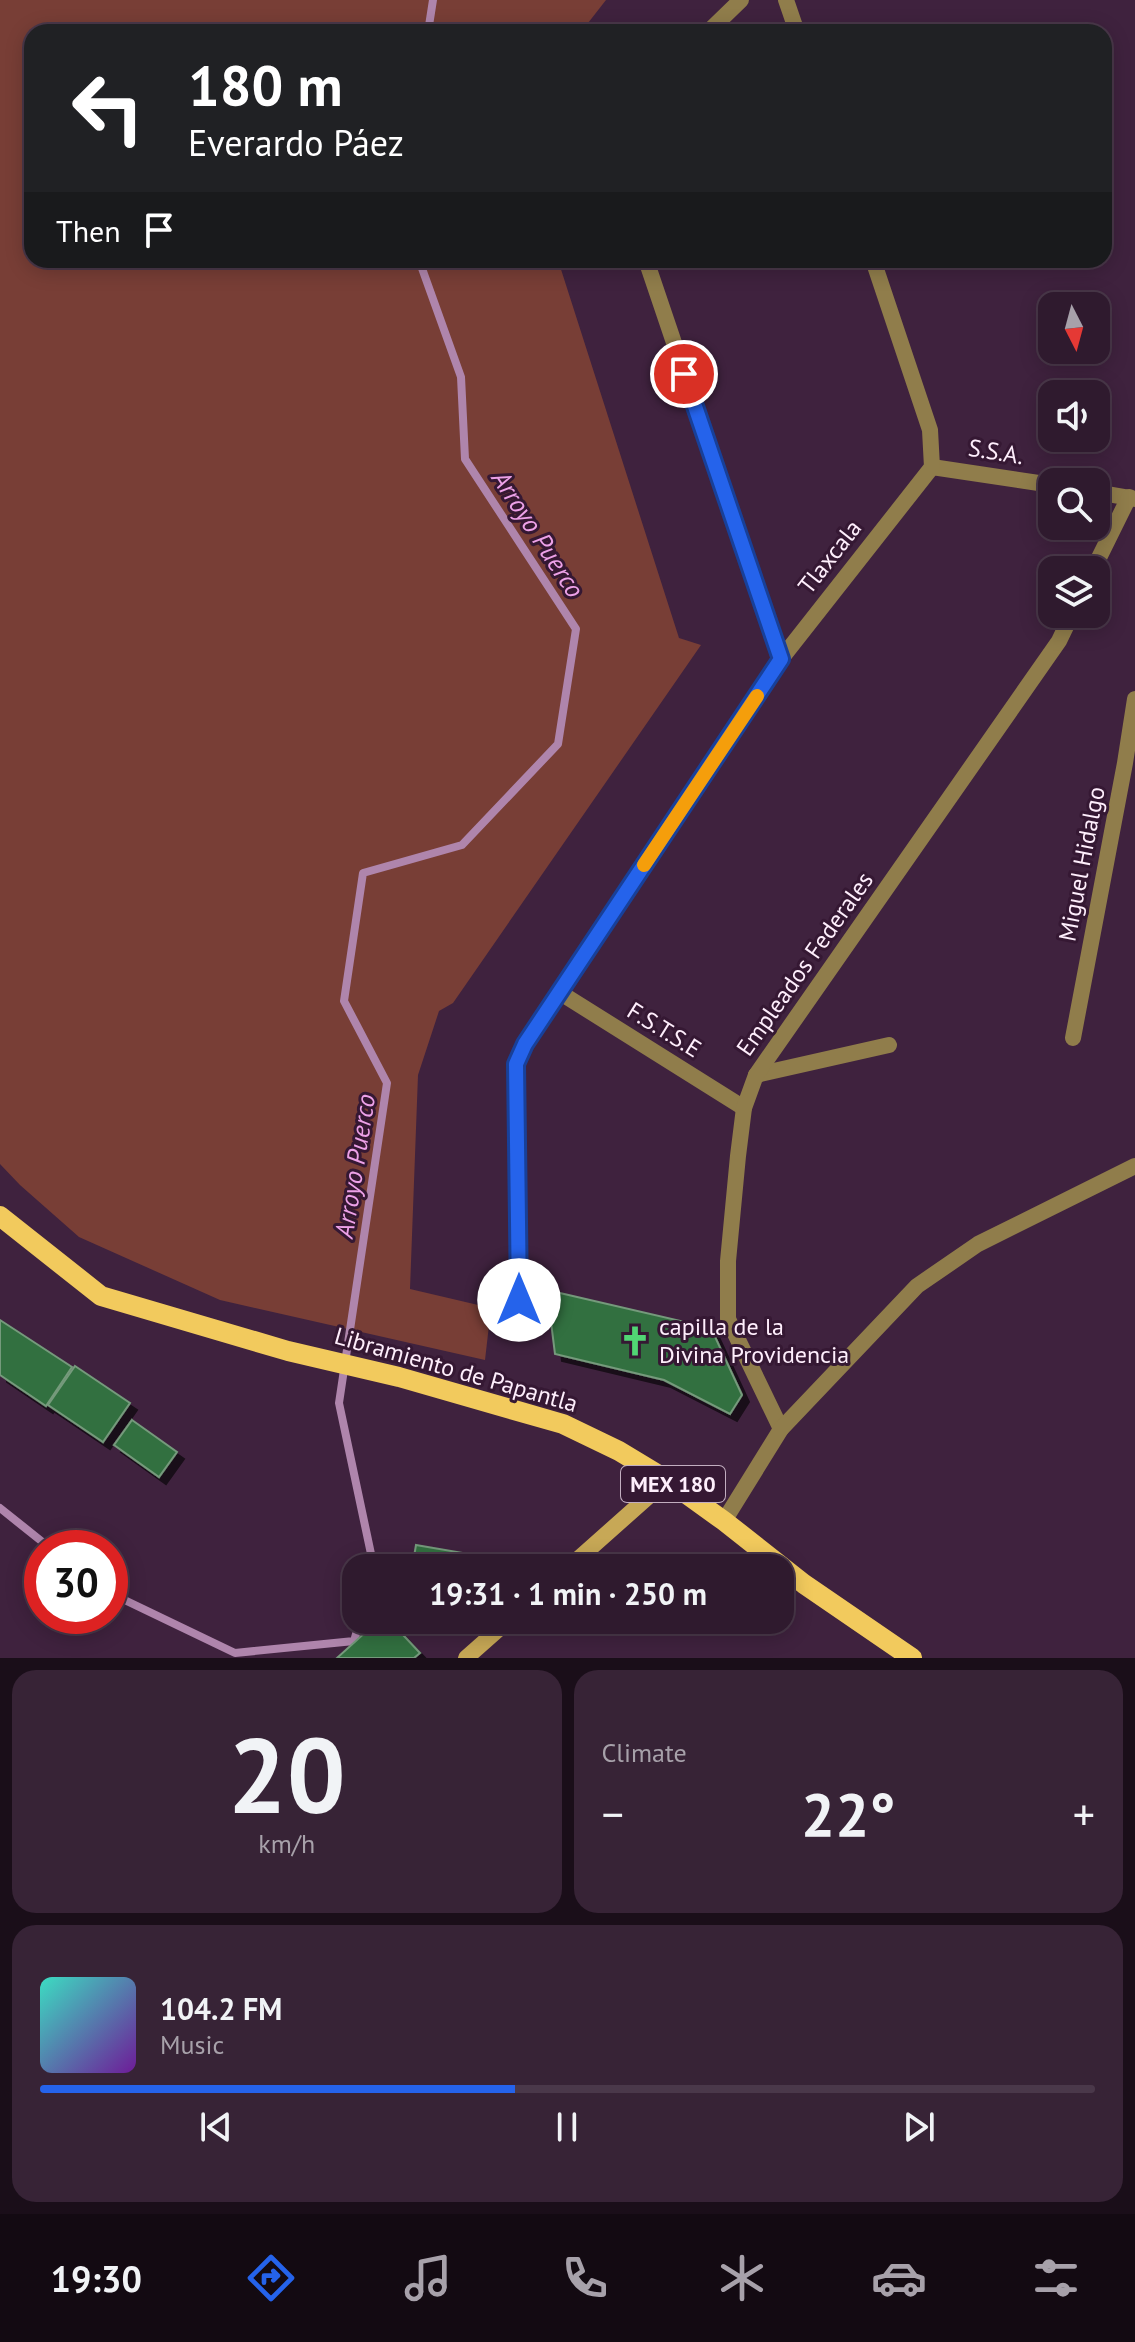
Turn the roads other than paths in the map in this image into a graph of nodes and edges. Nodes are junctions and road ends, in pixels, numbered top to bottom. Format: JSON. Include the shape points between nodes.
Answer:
{"nodes":[{"id":1,"x":741,"y":0,"type":"edge"},
{"id":2,"x":786,"y":0,"type":"edge"},
{"id":3,"x":716,"y":24,"type":"edge"},
{"id":4,"x":794,"y":24,"type":"edge"},
{"id":5,"x":649,"y":268,"type":"edge"},
{"id":6,"x":876,"y":268,"type":"edge"},
{"id":7,"x":932,"y":467,"type":"junction"},
{"id":8,"x":1038,"y":483,"type":"edge"},
{"id":9,"x":1110,"y":494,"type":"edge"},
{"id":10,"x":1132,"y":498,"type":"edge"},
{"id":11,"x":1101,"y":556,"type":"edge"},
{"id":12,"x":1065,"y":628,"type":"edge"},
{"id":13,"x":781,"y":659,"type":"junction"},
{"id":14,"x":1135,"y":699,"type":"edge"},
{"id":15,"x":559,"y":992,"type":"junction"},
{"id":16,"x":1073,"y":1038,"type":"dead end"},
{"id":17,"x":889,"y":1045,"type":"dead end"},
{"id":18,"x":756,"y":1075,"type":"junction"},
{"id":19,"x":744,"y":1108,"type":"junction"},
{"id":20,"x":1135,"y":1166,"type":"edge"},
{"id":21,"x":0,"y":1216,"type":"edge"},
{"id":22,"x":519,"y":1300,"type":"dead end"},
{"id":23,"x":781,"y":1429,"type":"junction"},
{"id":24,"x":667,"y":1480,"type":"junction"},
{"id":25,"x":724,"y":1521,"type":"junction"},
{"id":26,"x":584,"y":1554,"type":"edge"},
{"id":27,"x":493,"y":1634,"type":"edge"},
{"id":28,"x":466,"y":1658,"type":"edge"},
{"id":29,"x":912,"y":1658,"type":"edge"}],
"edges":[{"from":1,"to":3,"type":"street"},
{"from":2,"to":4,"type":"street"},
{"from":5,"to":13,"type":"street"},
{"from":6,"to":7,"type":"street","via":[[930,430]]},
{"from":7,"to":8,"type":"street","name":"S.S.A."},
{"from":7,"to":13,"type":"street","name":"Tlaxcala"},
{"from":9,"to":10,"type":"street"},
{"from":10,"to":11,"type":"street"},
{"from":12,"to":18,"type":"street","name":"Empleados Federales"},
{"from":13,"to":15,"type":"street","name":"Tlaxcala"},
{"from":14,"to":16,"type":"street","name":"Miguel Hidalgo"},
{"from":15,"to":19,"type":"street","name":"F.S.T.S.E"},
{"from":15,"to":22,"type":"street","name":"Tlaxcala","via":[[516,1064]]},
{"from":17,"to":18,"type":"street"},
{"from":18,"to":19,"type":"street","name":"Empleados Federales"},
{"from":19,"to":23,"type":"street","name":"Empleados Federales","via":[[728,1261],[728,1319]]},
{"from":20,"to":23,"type":"street","via":[[978,1244],[917,1286]]},
{"from":21,"to":24,"type":"main road","name":"Libramiento de Papantla","number":"MEX 180","via":[[101,1296],[563,1424]]},
{"from":23,"to":25,"type":"street"},
{"from":24,"to":25,"type":"main road","name":"Libramiento de Papantla","number":"MEX 180"},
{"from":24,"to":26,"type":"main road"},
{"from":25,"to":29,"type":"main road","name":"Libramiento de Papantla","number":"MEX 180"},
{"from":27,"to":28,"type":"main road"}]}
